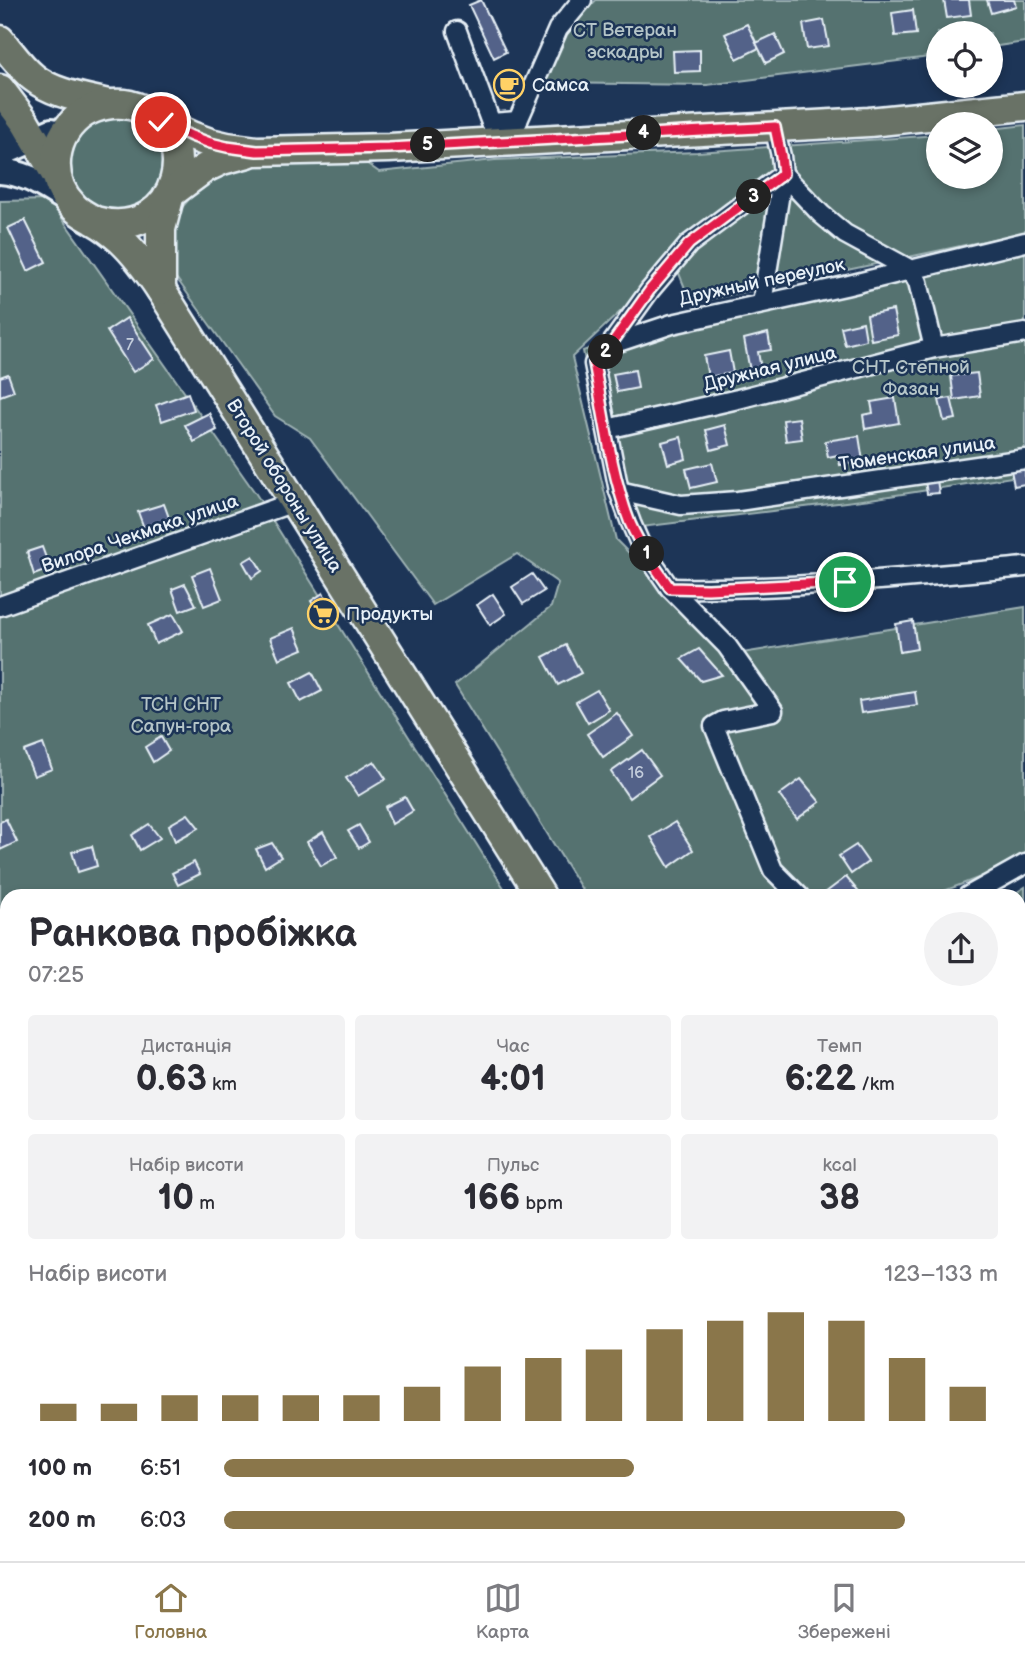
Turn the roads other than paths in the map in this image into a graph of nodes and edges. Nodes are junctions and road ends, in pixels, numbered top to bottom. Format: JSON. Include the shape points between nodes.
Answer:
{"nodes":[{"id":1,"x":582,"y":0,"type":"edge"},
{"id":2,"x":457,"y":31,"type":"dead end"},
{"id":3,"x":7,"y":49,"type":"edge"},
{"id":4,"x":5,"y":96,"type":"edge"},
{"id":5,"x":108,"y":104,"type":"junction"},
{"id":6,"x":1025,"y":106,"type":"edge"},
{"id":7,"x":75,"y":120,"type":"junction"},
{"id":8,"x":161,"y":122,"type":"junction"},
{"id":9,"x":775,"y":127,"type":"junction"},
{"id":10,"x":513,"y":131,"type":"junction"},
{"id":11,"x":35,"y":140,"type":"junction"},
{"id":12,"x":0,"y":144,"type":"edge"},
{"id":13,"x":257,"y":151,"type":"junction"},
{"id":14,"x":0,"y":154,"type":"edge"},
{"id":15,"x":0,"y":171,"type":"edge"},
{"id":16,"x":783,"y":174,"type":"junction"},
{"id":17,"x":62,"y":188,"type":"junction"},
{"id":18,"x":170,"y":194,"type":"junction"},
{"id":19,"x":95,"y":221,"type":"junction"},
{"id":20,"x":1025,"y":242,"type":"edge"},
{"id":21,"x":911,"y":270,"type":"junction"},
{"id":22,"x":161,"y":290,"type":"junction"},
{"id":23,"x":762,"y":303,"type":"junction"},
{"id":24,"x":1025,"y":333,"type":"edge"},
{"id":25,"x":934,"y":348,"type":"junction"},
{"id":26,"x":605,"y":353,"type":"junction"},
{"id":27,"x":607,"y":429,"type":"junction"},
{"id":28,"x":1025,"y":459,"type":"edge"},
{"id":29,"x":619,"y":491,"type":"junction"},
{"id":30,"x":294,"y":502,"type":"junction"},
{"id":31,"x":1025,"y":568,"type":"edge"},
{"id":32,"x":670,"y":588,"type":"junction"},
{"id":33,"x":0,"y":606,"type":"edge"},
{"id":34,"x":1025,"y":864,"type":"edge"},
{"id":35,"x":537,"y":889,"type":"edge"},
{"id":36,"x":792,"y":889,"type":"edge"},
{"id":37,"x":980,"y":889,"type":"edge"}],
"edges":[{"from":1,"to":10,"type":"street","via":[[558,29]]},
{"from":2,"to":10,"type":"street","via":[[491,123]]},
{"from":3,"to":5,"type":"main road","via":[[29,75],[46,86]]},
{"from":4,"to":11,"type":"main road"},
{"from":4,"to":12,"type":"main road","via":[[12,114],[10,129]]},
{"from":5,"to":7,"type":"main road"},
{"from":5,"to":8,"type":"main road","via":[[138,108]]},
{"from":6,"to":9,"type":"main road"},
{"from":7,"to":11,"type":"main road"},
{"from":7,"to":17,"type":"main road","via":[[56,150]]},
{"from":8,"to":13,"type":"main road","via":[[210,143]]},
{"from":8,"to":18,"type":"main road","via":[[176,153],[177,174]]},
{"from":9,"to":10,"type":"main road"},
{"from":9,"to":16,"type":"street"},
{"from":10,"to":13,"type":"main road","via":[[389,148]]},
{"from":11,"to":14,"type":"main road"},
{"from":11,"to":17,"type":"main road"},
{"from":13,"to":18,"type":"main road","via":[[213,164]]},
{"from":15,"to":17,"type":"main road"},
{"from":16,"to":21,"type":"street","via":[[845,234]]},
{"from":16,"to":23,"type":"street"},
{"from":16,"to":26,"type":"street","via":[[689,244]]},
{"from":17,"to":19,"type":"main road","via":[[80,213]]},
{"from":18,"to":19,"type":"main road","via":[[138,221],[117,225]]},
{"from":18,"to":22,"type":"main road","via":[[161,229]]},
{"from":19,"to":22,"type":"main road","name":"Второй обороны улица","via":[[132,251]]},
{"from":20,"to":21,"type":"street","name":"Дружный переулок"},
{"from":21,"to":23,"type":"street","name":"Дружный переулок"},
{"from":21,"to":25,"type":"street"},
{"from":22,"to":30,"type":"main road","name":"Второй обороны улица"},
{"from":23,"to":26,"type":"street","name":"Дружный переулок","via":[[672,324],[615,343]]},
{"from":24,"to":25,"type":"street","name":"Дружная улица"},
{"from":25,"to":27,"type":"street","name":"Дружная улица"},
{"from":26,"to":27,"type":"street","via":[[594,363]]},
{"from":27,"to":29,"type":"street"},
{"from":28,"to":29,"type":"street","name":"Тюменская улица","via":[[738,501],[681,505]]},
{"from":29,"to":32,"type":"street","via":[[641,546]]},
{"from":30,"to":33,"type":"street","name":"Вилора Чекмака улица"},
{"from":30,"to":35,"type":"main road","name":"Второй обороны улица"},
{"from":31,"to":32,"type":"street","via":[[788,586]]},
{"from":32,"to":36,"type":"street","via":[[727,646],[773,711],[714,726],[773,870]]},
{"from":34,"to":37,"type":"street"}]}
